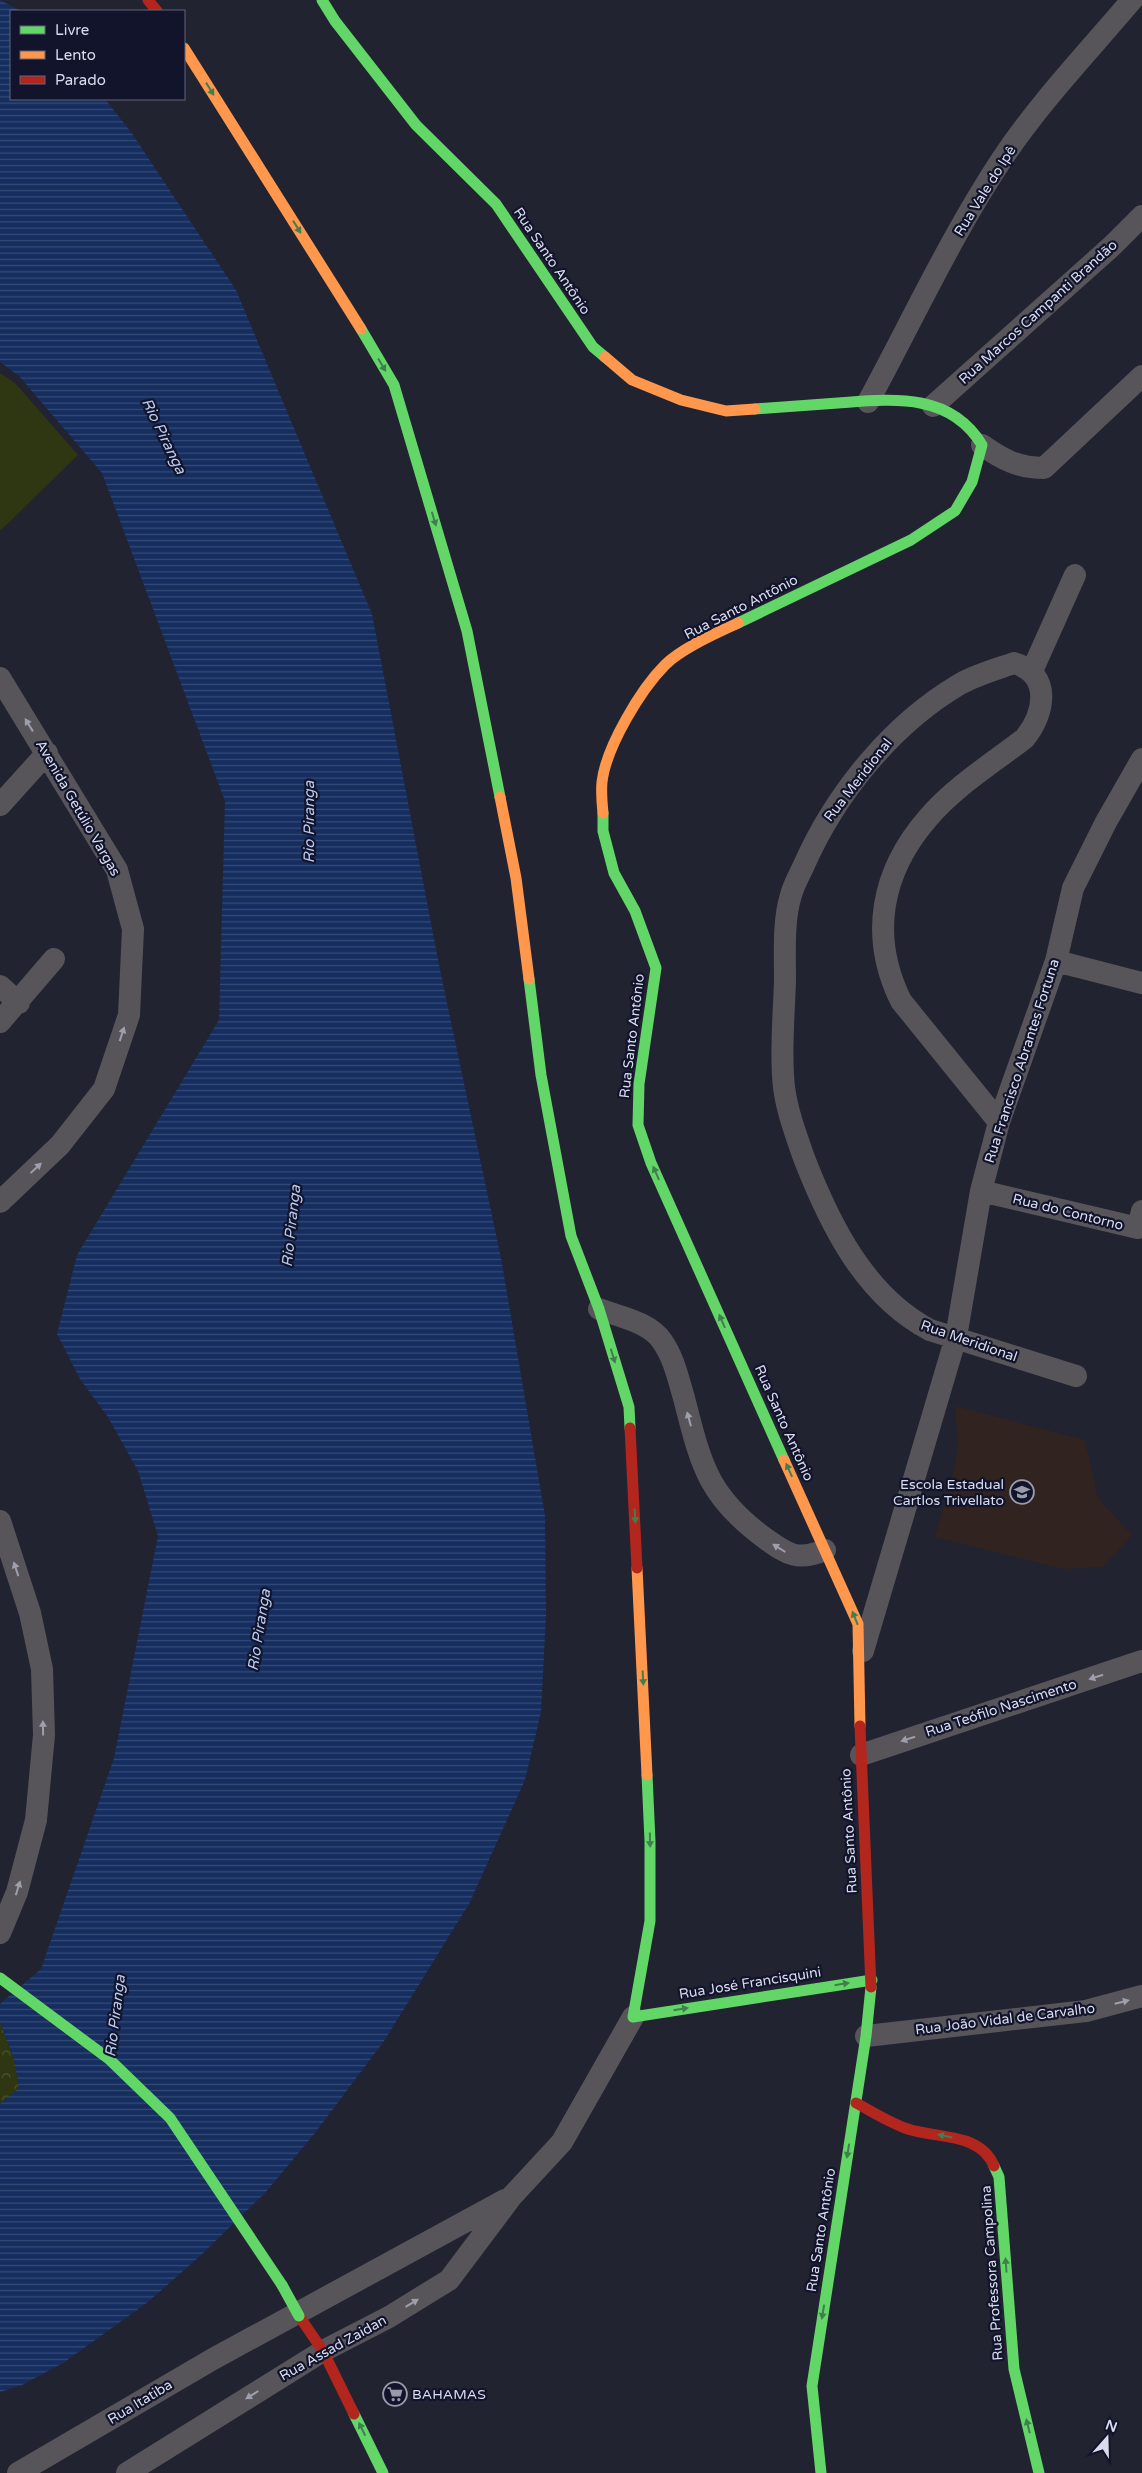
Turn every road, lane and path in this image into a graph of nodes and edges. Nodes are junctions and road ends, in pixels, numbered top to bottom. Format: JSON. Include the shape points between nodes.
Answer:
{"nodes":[{"id":1,"x":148,"y":0,"type":"edge"},
{"id":2,"x":322,"y":0,"type":"edge"},
{"id":3,"x":1132,"y":0,"type":"edge"},
{"id":4,"x":156,"y":10,"type":"edge"},
{"id":5,"x":185,"y":50,"type":"edge"},
{"id":6,"x":1142,"y":216,"type":"edge"},
{"id":7,"x":1142,"y":376,"type":"edge"},
{"id":8,"x":868,"y":402,"type":"junction"},
{"id":9,"x":933,"y":406,"type":"junction"},
{"id":10,"x":982,"y":446,"type":"junction"},
{"id":11,"x":1075,"y":575,"type":"dead end"},
{"id":12,"x":1032,"y":671,"type":"junction"},
{"id":13,"x":0,"y":678,"type":"edge"},
{"id":14,"x":47,"y":754,"type":"junction"},
{"id":15,"x":1142,"y":759,"type":"edge"},
{"id":16,"x":0,"y":805,"type":"edge"},
{"id":17,"x":54,"y":959,"type":"dead end"},
{"id":18,"x":1056,"y":961,"type":"junction"},
{"id":19,"x":1142,"y":984,"type":"edge"},
{"id":20,"x":0,"y":986,"type":"edge"},
{"id":21,"x":19,"y":1003,"type":"junction"},
{"id":22,"x":0,"y":1022,"type":"edge"},
{"id":23,"x":999,"y":1122,"type":"junction"},
{"id":24,"x":981,"y":1191,"type":"junction"},
{"id":25,"x":0,"y":1202,"type":"edge"},
{"id":26,"x":1142,"y":1211,"type":"edge"},
{"id":27,"x":599,"y":1309,"type":"junction"},
{"id":28,"x":956,"y":1337,"type":"junction"},
{"id":29,"x":1076,"y":1376,"type":"dead end"},
{"id":30,"x":0,"y":1522,"type":"edge"},
{"id":31,"x":824,"y":1550,"type":"junction"},
{"id":32,"x":1142,"y":1661,"type":"edge"},
{"id":33,"x":859,"y":1666,"type":"junction"},
{"id":34,"x":860,"y":1755,"type":"junction"},
{"id":35,"x":0,"y":1933,"type":"edge"},
{"id":36,"x":0,"y":1978,"type":"edge"},
{"id":37,"x":872,"y":1980,"type":"junction"},
{"id":38,"x":1142,"y":1996,"type":"edge"},
{"id":39,"x":633,"y":2016,"type":"junction"},
{"id":40,"x":866,"y":2036,"type":"junction"},
{"id":41,"x":856,"y":2103,"type":"junction"},
{"id":42,"x":512,"y":2196,"type":"junction"},
{"id":43,"x":263,"y":2333,"type":"joint"},
{"id":44,"x":323,"y":2351,"type":"junction"},
{"id":45,"x":26,"y":2471,"type":"edge"},
{"id":46,"x":127,"y":2473,"type":"edge"},
{"id":47,"x":383,"y":2473,"type":"edge"},
{"id":48,"x":821,"y":2473,"type":"edge"},
{"id":49,"x":1040,"y":2473,"type":"edge"}],
"edges":[{"from":1,"to":4,"type":"main road"},
{"from":2,"to":8,"type":"main road","name":"Rua Santo Antônio","via":[[334,21],[416,125],[496,204],[593,347],[632,380],[681,400],[726,411]]},
{"from":3,"to":8,"type":"street","name":"Rua Vale do Ipê","via":[[1041,106],[1002,158],[962,225]]},
{"from":5,"to":27,"type":"main road","one_way":true,"via":[[394,386],[467,631],[516,878],[541,1075],[571,1236]]},
{"from":6,"to":9,"type":"street","name":"Rua Marcos Campanti Brandão"},
{"from":7,"to":10,"type":"street","via":[[1044,468],[1026,468],[1008,462]]},
{"from":8,"to":9,"type":"main road","name":"Rua Santo Antônio","via":[[898,398]]},
{"from":9,"to":10,"type":"main road","name":"Rua Santo Antônio","via":[[967,424]]},
{"from":31,"to":10,"type":"main road","name":"Rua Santo Antônio","one_way":true,"via":[[651,1163],[638,1125],[639,1084],[656,968],[635,911],[614,873],[603,830],[602,781],[614,741],[636,701],[666,664],[708,637],[911,540],[955,511],[972,482],[982,456]]},
{"from":11,"to":12,"type":"street"},
{"from":12,"to":23,"type":"street","via":[[1041,691],[1038,717],[1033,728],[929,816],[898,860],[884,913],[884,957],[901,1001]]},
{"from":12,"to":28,"type":"street","name":"Rua Meridional","via":[[1014,664],[1001,668],[962,683],[913,716],[886,742],[836,805],[816,837],[790,895],[783,1076],[797,1139],[816,1190],[855,1261],[881,1294],[910,1320]]},
{"from":14,"to":13,"type":"street","name":"Avenida Getúlio Vargas","one_way":true},
{"from":14,"to":16,"type":"street"},
{"from":25,"to":14,"type":"street","name":"Avenida Getúlio Vargas","one_way":true,"via":[[60,1145],[104,1088],[129,1015],[133,929],[117,870]]},
{"from":15,"to":18,"type":"street","name":"Rua Francisco Abrantes Fortuna","via":[[1073,888]]},
{"from":17,"to":21,"type":"street"},
{"from":18,"to":19,"type":"street"},
{"from":18,"to":23,"type":"street","name":"Rua Francisco Abrantes Fortuna"},
{"from":20,"to":21,"type":"street"},
{"from":21,"to":22,"type":"street"},
{"from":23,"to":24,"type":"street","name":"Rua Francisco Abrantes Fortuna"},
{"from":24,"to":26,"type":"street","name":"Rua do Contorno","via":[[1138,1228]]},
{"from":24,"to":28,"type":"street","name":"Rua Francisco Abrantes Fortuna"},
{"from":31,"to":27,"type":"street","one_way":true,"via":[[810,1556],[789,1554],[730,1509],[709,1480],[701,1462],[675,1365],[662,1340],[645,1326]]},
{"from":27,"to":39,"type":"main road","one_way":true,"via":[[629,1407],[635,1501],[650,1841],[650,1911]]},
{"from":28,"to":29,"type":"street","name":"Rua Meridional"},
{"from":28,"to":33,"type":"street","name":"Rua Francisco Abrantes Fortuna"},
{"from":35,"to":30,"type":"street","one_way":true,"via":[[17,1892],[36,1820],[44,1735],[42,1669],[30,1613]]},
{"from":33,"to":31,"type":"main road","name":"Rua Santo Antônio","one_way":true,"via":[[858,1624]]},
{"from":32,"to":34,"type":"street","name":"Rua Teófilo Nascimento","one_way":true},
{"from":33,"to":34,"type":"main road","name":"Rua Santo Antônio"},
{"from":34,"to":37,"type":"main road","name":"Rua Santo Antônio"},
{"from":36,"to":44,"type":"main road","bridge":true,"via":[[109,2059],[170,2118]]},
{"from":39,"to":37,"type":"main road","name":"Rua José Francisquini","one_way":true},
{"from":37,"to":40,"type":"main road","name":"Rua Santo Antônio"},
{"from":40,"to":38,"type":"street","name":"Rua João Vidal de Carvalho","one_way":true,"via":[[1086,2011]]},
{"from":39,"to":42,"type":"street","name":"Rua Assad Zaidan","via":[[562,2142]]},
{"from":40,"to":41,"type":"main road","name":"Rua Santo Antônio"},
{"from":41,"to":48,"type":"main road","name":"Rua Santo Antônio","one_way":true,"via":[[812,2386]]},
{"from":49,"to":41,"type":"main road","name":"Rua Professora Campolina","one_way":true,"via":[[1014,2369],[996,2165],[990,2154],[978,2146],[908,2129]]},
{"from":42,"to":43,"type":"street","name":"Rua Assad Zaidan"},
{"from":44,"to":42,"type":"street","name":"Rua Assad Zaidan","one_way":true,"via":[[389,2317],[449,2280]]},
{"from":43,"to":45,"type":"street","name":"Rua Itatiba","via":[[212,2359]]},
{"from":44,"to":46,"type":"street","name":"Rua Assad Zaidan","one_way":true},
{"from":47,"to":44,"type":"main road","one_way":true}]}
